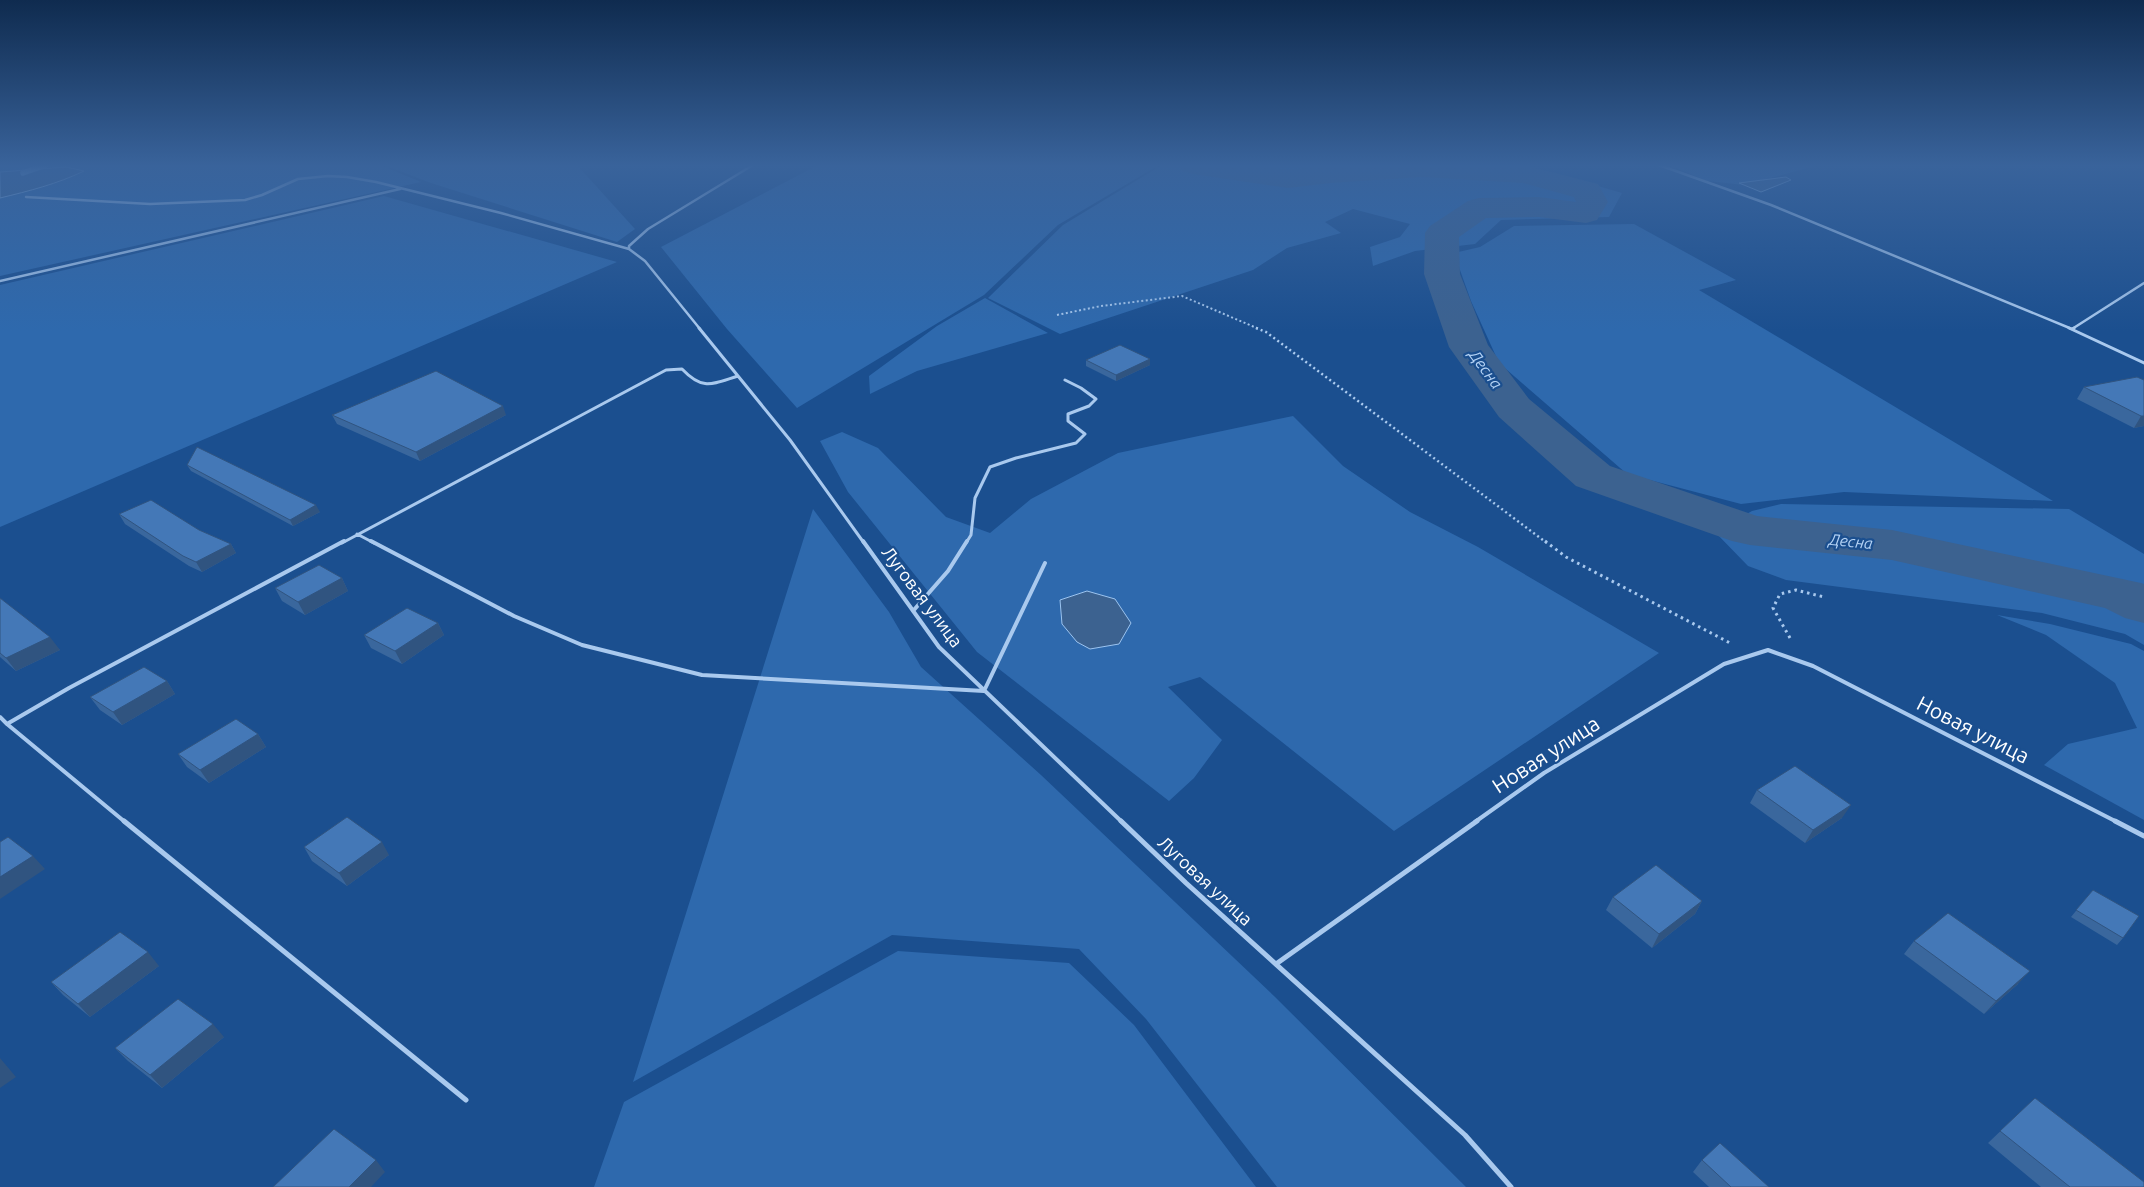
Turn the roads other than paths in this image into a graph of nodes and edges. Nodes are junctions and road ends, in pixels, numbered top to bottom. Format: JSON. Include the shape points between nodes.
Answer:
{"nodes":[{"id":1,"x":261,"y":220,"type":"edge"},
{"id":2,"x":528,"y":220,"type":"edge"},
{"id":3,"x":662,"y":220,"type":"edge"},
{"id":4,"x":1809,"y":220,"type":"edge"},
{"id":5,"x":629,"y":249,"type":"junction"},
{"id":6,"x":0,"y":281,"type":"edge"},
{"id":7,"x":2144,"y":283,"type":"edge"},
{"id":8,"x":2072,"y":328,"type":"junction"},
{"id":9,"x":2144,"y":363,"type":"edge"},
{"id":10,"x":738,"y":376,"type":"junction"},
{"id":11,"x":1064,"y":380,"type":"dead end"},
{"id":12,"x":357,"y":534,"type":"junction"},
{"id":13,"x":1045,"y":563,"type":"dead end"},
{"id":14,"x":913,"y":611,"type":"junction"},
{"id":15,"x":984,"y":691,"type":"junction"},
{"id":16,"x":0,"y":717,"type":"edge"},
{"id":17,"x":7,"y":724,"type":"junction"},
{"id":18,"x":2144,"y":836,"type":"edge"},
{"id":19,"x":1276,"y":964,"type":"junction"},
{"id":20,"x":466,"y":1100,"type":"dead end"},
{"id":21,"x":1511,"y":1187,"type":"edge"}],
"edges":[{"from":1,"to":6,"type":"lane"},
{"from":2,"to":5,"type":"lane"},
{"from":3,"to":5,"type":"lane","via":[[648,229]]},
{"from":4,"to":8,"type":"lane"},
{"from":5,"to":10,"type":"lane","name":"Луговая улица","via":[[645,261]]},
{"from":7,"to":8,"type":"lane"},
{"from":8,"to":9,"type":"lane"},
{"from":10,"to":12,"type":"lane","via":[[706,385],[697,384],[682,368],[666,370]]},
{"from":10,"to":14,"type":"lane","name":"Луговая улица","via":[[790,440]]},
{"from":11,"to":14,"type":"lane","via":[[1096,399],[1089,406],[1068,414],[1068,421],[1085,434],[1076,442],[990,467],[975,498],[971,535],[948,571]]},
{"from":12,"to":15,"type":"lane","via":[[514,616],[582,646],[702,675]]},
{"from":12,"to":17,"type":"lane"},
{"from":13,"to":15,"type":"lane"},
{"from":14,"to":15,"type":"lane","name":"Луговая улица","via":[[939,647]]},
{"from":15,"to":19,"type":"lane","name":"Луговая улица"},
{"from":16,"to":17,"type":"lane"},
{"from":17,"to":20,"type":"lane"},
{"from":18,"to":19,"type":"lane","name":"Новая улица","via":[[1814,666],[1768,650],[1724,664],[1544,773]]},
{"from":19,"to":21,"type":"lane","via":[[1465,1135]]}]}
